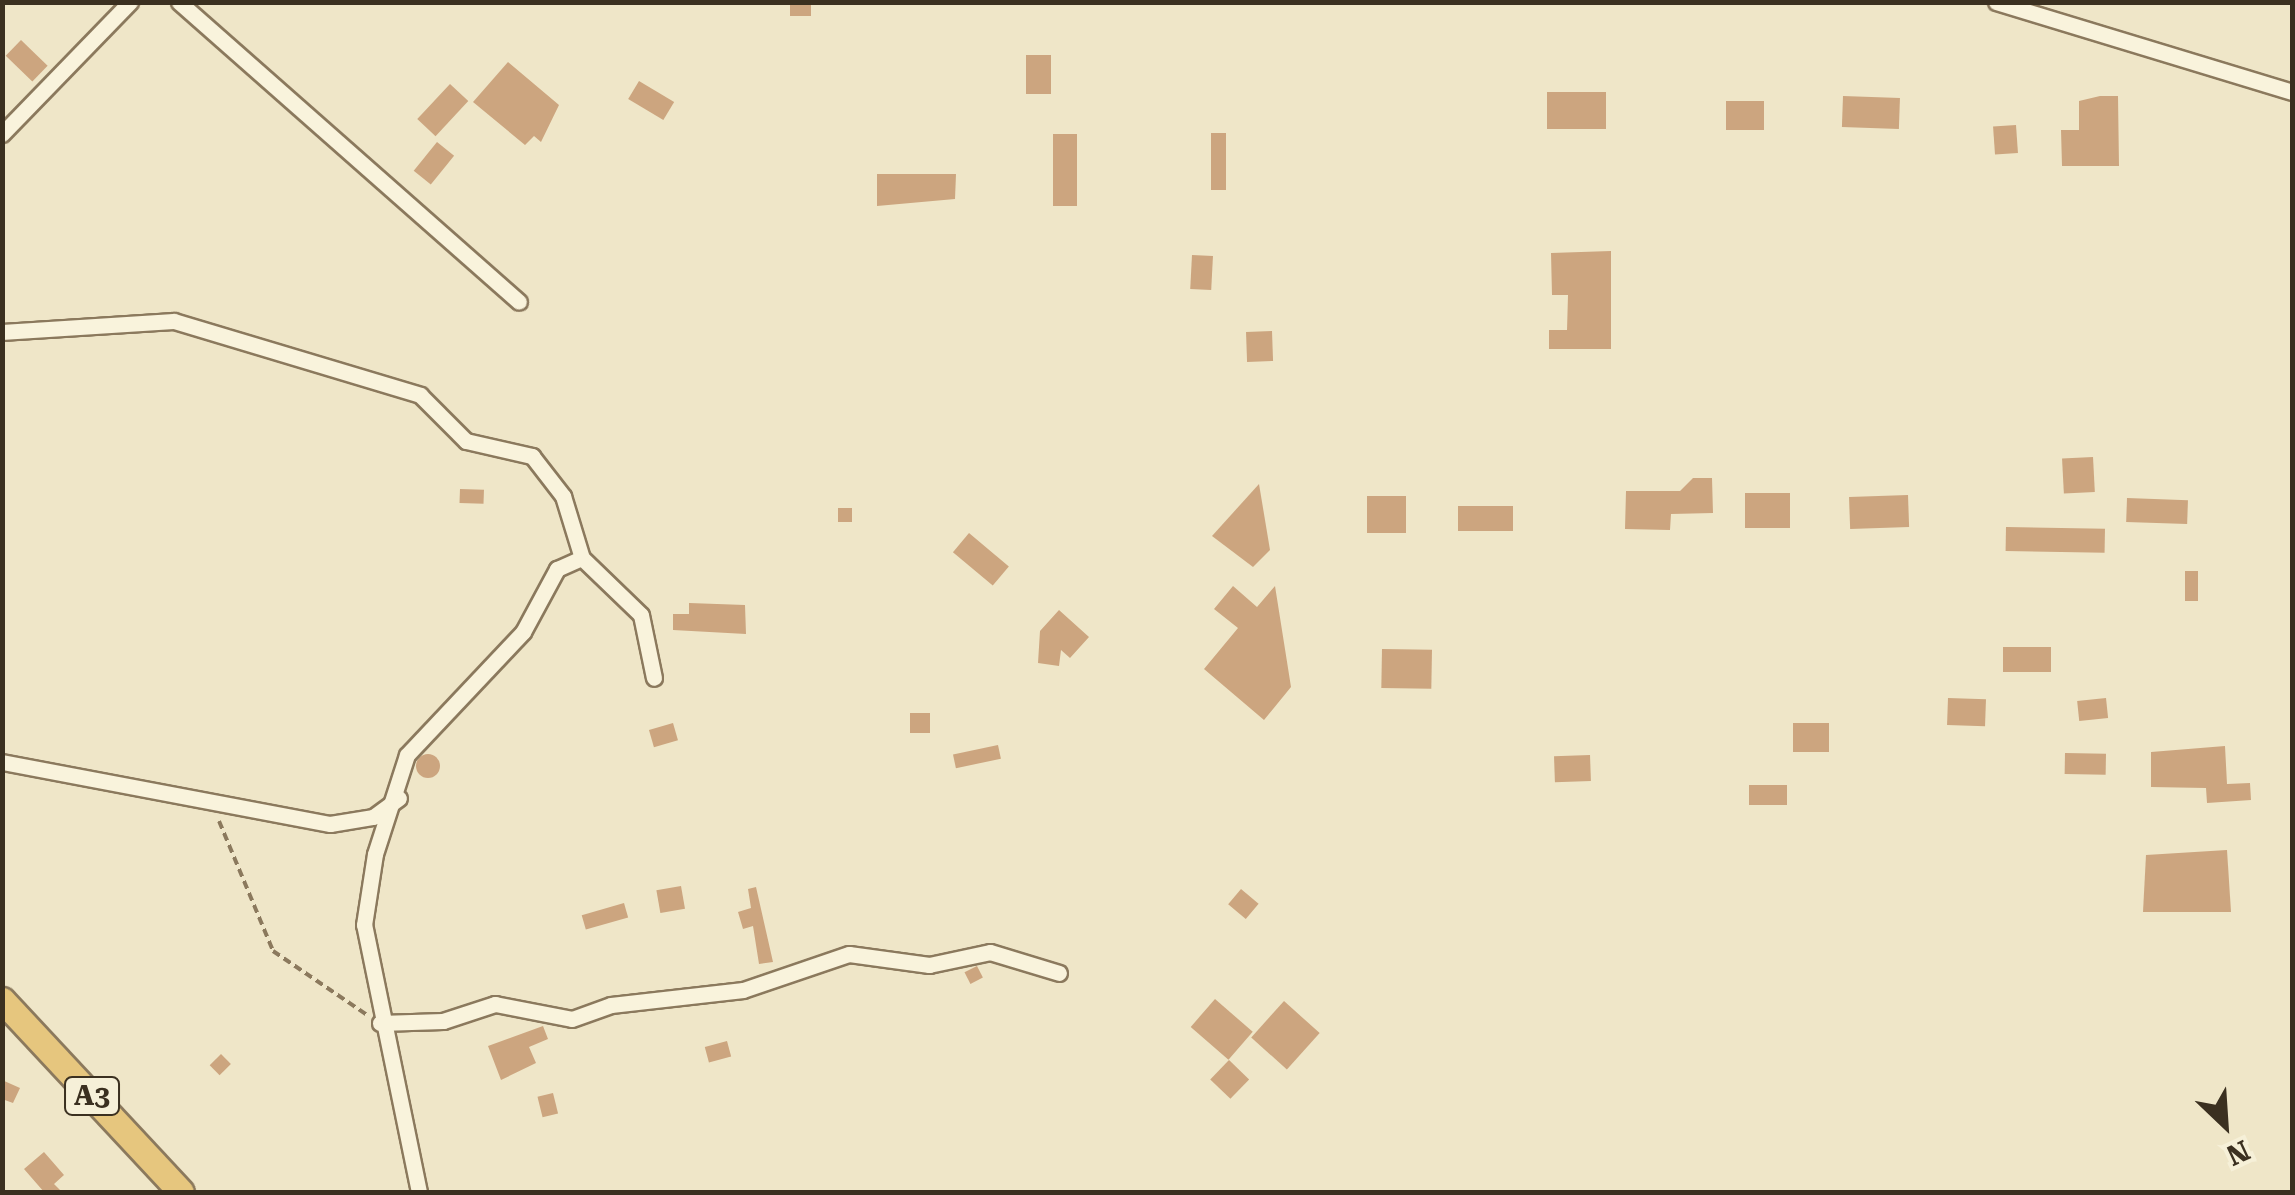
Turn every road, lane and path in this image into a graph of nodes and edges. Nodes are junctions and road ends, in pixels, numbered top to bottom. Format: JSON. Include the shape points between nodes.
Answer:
{"nodes":[{"id":1,"x":130,"y":2,"type":"edge"},
{"id":2,"x":179,"y":2,"type":"edge"},
{"id":3,"x":1996,"y":2,"type":"edge"},
{"id":4,"x":2292,"y":92,"type":"edge"},
{"id":5,"x":2,"y":134,"type":"edge"},
{"id":6,"x":519,"y":302,"type":"dead end"},
{"id":7,"x":2,"y":332,"type":"edge"},
{"id":8,"x":582,"y":558,"type":"junction"},
{"id":9,"x":654,"y":678,"type":"dead end"},
{"id":10,"x":2,"y":762,"type":"edge"},
{"id":11,"x":399,"y":798,"type":"junction"},
{"id":12,"x":212,"y":806,"type":"junction"},
{"id":13,"x":1059,"y":973,"type":"dead end"},
{"id":14,"x":2,"y":1000,"type":"edge"},
{"id":15,"x":380,"y":1023,"type":"junction"},
{"id":16,"x":181,"y":1192,"type":"edge"},
{"id":17,"x":419,"y":1192,"type":"edge"}],
"edges":[{"from":1,"to":5,"type":"street"},
{"from":2,"to":6,"type":"street"},
{"from":3,"to":4,"type":"street"},
{"from":7,"to":8,"type":"street","via":[[174,321],[420,395],[466,441],[532,456],[562,496]]},
{"from":8,"to":9,"type":"street","via":[[641,615]]},
{"from":8,"to":11,"type":"street","via":[[557,569],[523,632],[406,754]]},
{"from":10,"to":12,"type":"street"},
{"from":11,"to":12,"type":"street","via":[[373,818],[330,824]]},
{"from":11,"to":15,"type":"street","via":[[365,901]]},
{"from":12,"to":15,"type":"path","via":[[272,952]]},
{"from":13,"to":15,"type":"street","via":[[990,952],[929,965],[849,954],[743,990],[612,1005],[572,1019],[495,1004],[431,1022]]},
{"from":14,"to":16,"type":"highway","number":"A3"},
{"from":15,"to":17,"type":"street"}]}
